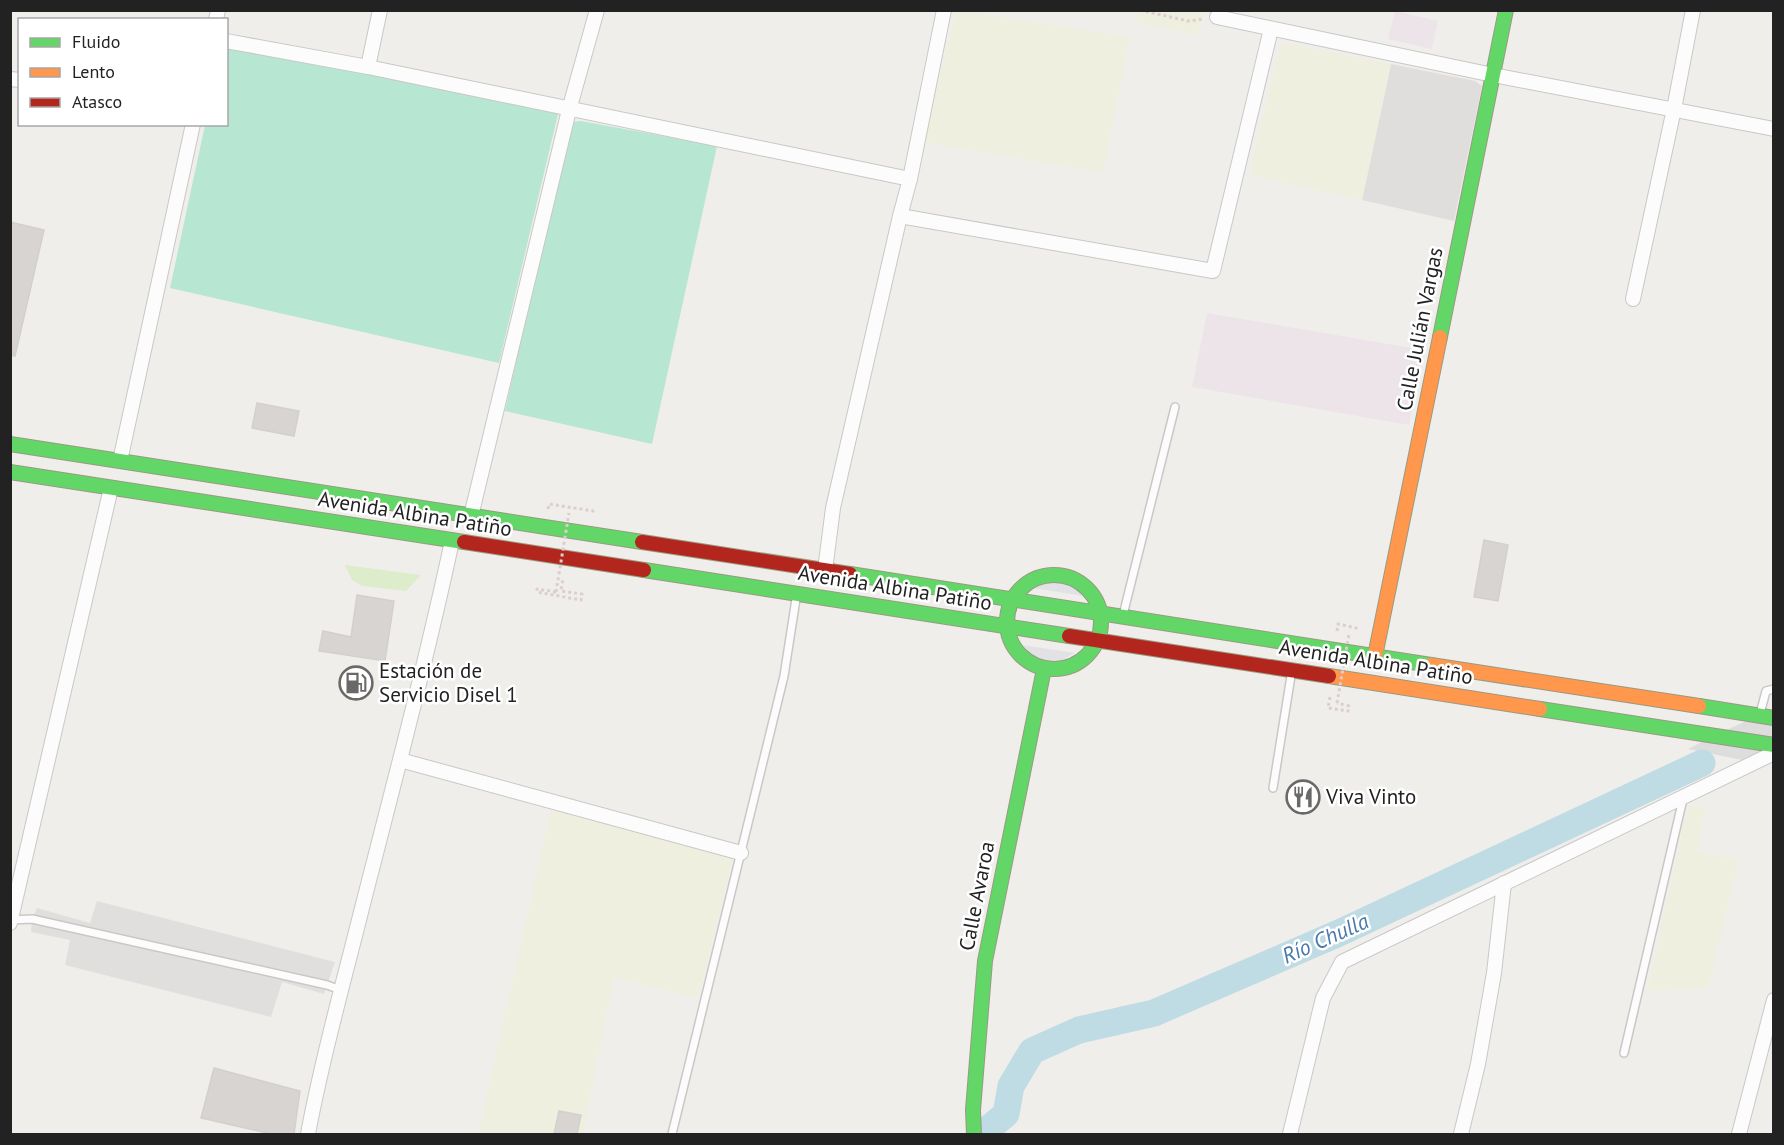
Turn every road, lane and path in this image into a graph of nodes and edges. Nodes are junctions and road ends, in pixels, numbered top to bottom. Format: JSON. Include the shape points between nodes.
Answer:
{"nodes":[{"id":1,"x":380,"y":10,"type":"edge"},
{"id":2,"x":597,"y":10,"type":"edge"},
{"id":3,"x":944,"y":10,"type":"edge"},
{"id":4,"x":1140,"y":10,"type":"edge"},
{"id":5,"x":1506,"y":10,"type":"edge"},
{"id":6,"x":1693,"y":10,"type":"edge"},
{"id":7,"x":1217,"y":17,"type":"joint"},
{"id":8,"x":1271,"y":29,"type":"junction"},
{"id":9,"x":228,"y":41,"type":"edge"},
{"id":10,"x":368,"y":67,"type":"junction"},
{"id":11,"x":1493,"y":75,"type":"junction"},
{"id":12,"x":1674,"y":109,"type":"junction"},
{"id":13,"x":569,"y":110,"type":"junction"},
{"id":14,"x":193,"y":126,"type":"edge"},
{"id":15,"x":1773,"y":129,"type":"edge"},
{"id":16,"x":910,"y":178,"type":"junction"},
{"id":17,"x":900,"y":216,"type":"junction"},
{"id":18,"x":1633,"y":298,"type":"dead end"},
{"id":19,"x":1175,"y":407,"type":"dead end"},
{"id":20,"x":10,"y":444,"type":"edge"},
{"id":21,"x":120,"y":461,"type":"junction"},
{"id":22,"x":10,"y":472,"type":"edge"},
{"id":23,"x":111,"y":488,"type":"junction"},
{"id":24,"x":569,"y":513,"type":"dead end"},
{"id":25,"x":471,"y":516,"type":"junction"},
{"id":26,"x":452,"y":541,"type":"junction"},
{"id":27,"x":825,"y":570,"type":"junction"},
{"id":28,"x":561,"y":591,"type":"dead end"},
{"id":29,"x":797,"y":594,"type":"junction"},
{"id":30,"x":1013,"y":599,"type":"junction"},
{"id":31,"x":1100,"y":613,"type":"junction"},
{"id":32,"x":1123,"y":616,"type":"junction"},
{"id":33,"x":1008,"y":626,"type":"junction"},
{"id":34,"x":1356,"y":628,"type":"dead end"},
{"id":35,"x":1097,"y":640,"type":"junction"},
{"id":36,"x":1375,"y":656,"type":"junction"},
{"id":37,"x":1044,"y":669,"type":"junction"},
{"id":38,"x":1292,"y":670,"type":"junction"},
{"id":39,"x":1773,"y":689,"type":"edge"},
{"id":40,"x":1328,"y":708,"type":"dead end"},
{"id":41,"x":1767,"y":717,"type":"edge"},
{"id":42,"x":1773,"y":745,"type":"edge"},
{"id":43,"x":1773,"y":753,"type":"edge"},
{"id":44,"x":400,"y":760,"type":"junction"},
{"id":45,"x":1273,"y":788,"type":"dead end"},
{"id":46,"x":1684,"y":796,"type":"junction"},
{"id":47,"x":741,"y":853,"type":"junction"},
{"id":48,"x":1504,"y":883,"type":"junction"},
{"id":49,"x":11,"y":922,"type":"edge"},
{"id":50,"x":341,"y":990,"type":"junction"},
{"id":51,"x":1773,"y":1000,"type":"edge"},
{"id":52,"x":1624,"y":1053,"type":"dead end"},
{"id":53,"x":308,"y":1134,"type":"edge"},
{"id":54,"x":672,"y":1134,"type":"edge"},
{"id":55,"x":972,"y":1134,"type":"edge"},
{"id":56,"x":1290,"y":1134,"type":"edge"},
{"id":57,"x":1461,"y":1134,"type":"edge"},
{"id":58,"x":1739,"y":1134,"type":"edge"}],
"edges":[{"from":1,"to":10,"type":"street"},
{"from":2,"to":13,"type":"street"},
{"from":3,"to":16,"type":"street"},
{"from":4,"to":7,"type":"path","via":[[1188,21]]},
{"from":5,"to":11,"type":"main road","name":"Calle Julián Vargas"},
{"from":6,"to":12,"type":"street"},
{"from":7,"to":8,"type":"street"},
{"from":8,"to":11,"type":"street"},
{"from":8,"to":17,"type":"street","via":[[1213,270]]},
{"from":9,"to":10,"type":"street"},
{"from":10,"to":13,"type":"street"},
{"from":11,"to":12,"type":"street"},
{"from":11,"to":36,"type":"main road","name":"Calle Julián Vargas"},
{"from":12,"to":15,"type":"street"},
{"from":12,"to":18,"type":"street"},
{"from":13,"to":16,"type":"street"},
{"from":13,"to":25,"type":"street"},
{"from":14,"to":21,"type":"street"},
{"from":16,"to":17,"type":"street"},
{"from":17,"to":27,"type":"street","via":[[833,508]]},
{"from":19,"to":32,"type":"lane"},
{"from":20,"to":21,"type":"main road","name":"Avenida Albina Patiño"},
{"from":21,"to":25,"type":"main road","name":"Avenida Albina Patiño"},
{"from":22,"to":23,"type":"main road","name":"Avenida Albina Patiño"},
{"from":23,"to":26,"type":"main road","name":"Avenida Albina Patiño"},
{"from":23,"to":49,"type":"street"},
{"from":24,"to":28,"type":"path","bridge":true,"via":[[556,592],[537,589],[581,600],[582,594]]},
{"from":25,"to":27,"type":"main road","name":"Avenida Albina Patiño"},
{"from":26,"to":29,"type":"main road","name":"Avenida Albina Patiño"},
{"from":26,"to":44,"type":"street"},
{"from":27,"to":30,"type":"main road","name":"Avenida Albina Patiño"},
{"from":29,"to":33,"type":"main road","name":"Avenida Albina Patiño"},
{"from":29,"to":47,"type":"lane","via":[[783,676]]},
{"from":30,"to":31,"type":"main road","name":"Avenida Albina Patiño"},
{"from":30,"to":31,"type":"main road","via":[[1024,584],[1053,574],[1082,585],[1093,596]]},
{"from":30,"to":33,"type":"main road"},
{"from":31,"to":32,"type":"main road","name":"Avenida Albina Patiño"},
{"from":31,"to":35,"type":"main road"},
{"from":32,"to":36,"type":"main road","name":"Avenida Albina Patiño"},
{"from":33,"to":35,"type":"main road","name":"Avenida Albina Patiño"},
{"from":33,"to":37,"type":"main road","via":[[1010,641],[1018,654]]},
{"from":34,"to":40,"type":"path","bridge":true,"via":[[1338,624],[1336,632],[1349,634],[1337,704],[1349,706],[1348,711]]},
{"from":35,"to":37,"type":"main road","via":[[1082,661],[1057,670]]},
{"from":35,"to":38,"type":"main road","name":"Avenida Albina Patiño"},
{"from":36,"to":41,"type":"main road","name":"Avenida Albina Patiño"},
{"from":37,"to":55,"type":"main road","name":"Calle Avaroa","via":[[985,961]]},
{"from":38,"to":42,"type":"main road","name":"Avenida Albina Patiño"},
{"from":38,"to":45,"type":"lane"},
{"from":39,"to":41,"type":"lane","via":[[1766,691]]},
{"from":43,"to":46,"type":"street"},
{"from":44,"to":47,"type":"street"},
{"from":44,"to":50,"type":"street"},
{"from":46,"to":48,"type":"street"},
{"from":46,"to":52,"type":"lane"},
{"from":47,"to":54,"type":"lane"},
{"from":48,"to":56,"type":"street","via":[[1342,962],[1323,998]]},
{"from":48,"to":57,"type":"street","via":[[1494,973]]},
{"from":49,"to":50,"type":"lane","via":[[32,919]]},
{"from":50,"to":53,"type":"street"},
{"from":51,"to":58,"type":"street"}]}
